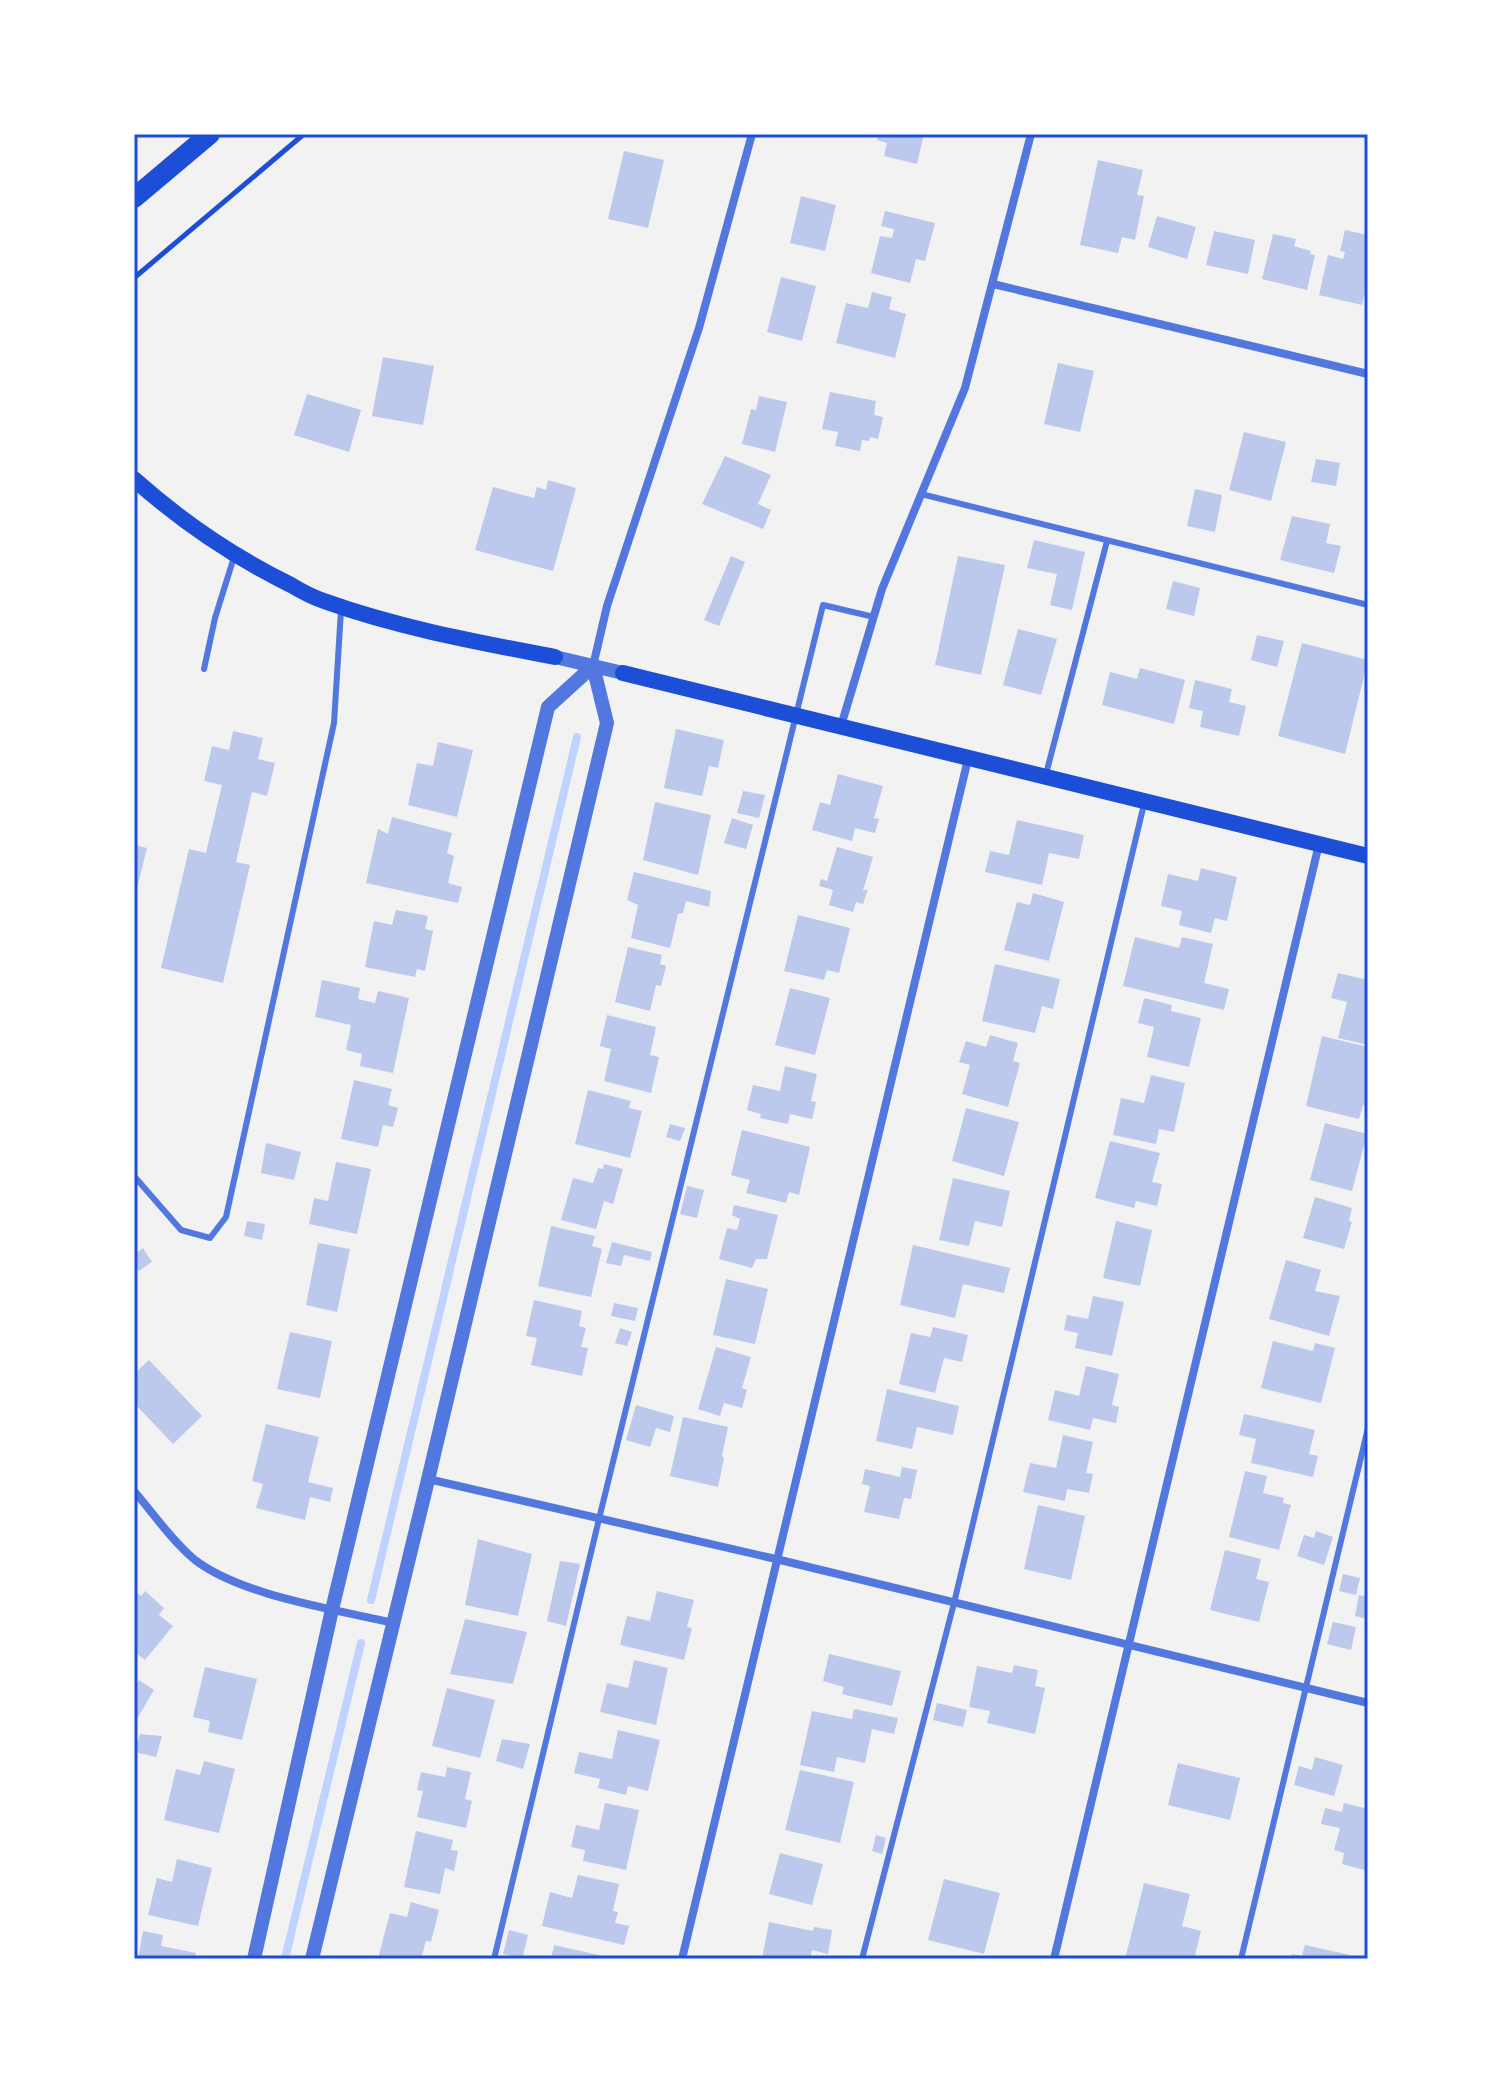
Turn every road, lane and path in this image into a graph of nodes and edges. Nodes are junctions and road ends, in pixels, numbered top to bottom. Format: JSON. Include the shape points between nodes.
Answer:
{"nodes":[{"id":1,"x":210,"y":134,"type":"edge"},
{"id":2,"x":304,"y":134,"type":"edge"},
{"id":3,"x":752,"y":134,"type":"edge"},
{"id":4,"x":1031,"y":134,"type":"edge"},
{"id":5,"x":134,"y":198,"type":"edge"},
{"id":6,"x":134,"y":278,"type":"edge"},
{"id":7,"x":993,"y":284,"type":"junction"},
{"id":8,"x":1368,"y":374,"type":"edge"},
{"id":9,"x":134,"y":479,"type":"edge"},
{"id":10,"x":921,"y":494,"type":"junction"},
{"id":11,"x":1107,"y":541,"type":"junction"},
{"id":12,"x":235,"y":554,"type":"junction"},
{"id":13,"x":1368,"y":605,"type":"edge"},
{"id":14,"x":342,"y":607,"type":"junction"},
{"id":15,"x":874,"y":617,"type":"junction"},
{"id":16,"x":555,"y":657,"type":"joint"},
{"id":17,"x":593,"y":666,"type":"junction"},
{"id":18,"x":204,"y":669,"type":"dead end"},
{"id":19,"x":623,"y":673,"type":"joint"},
{"id":20,"x":795,"y":715,"type":"junction"},
{"id":21,"x":841,"y":726,"type":"junction"},
{"id":22,"x":968,"y":759,"type":"junction"},
{"id":23,"x":1045,"y":777,"type":"junction"},
{"id":24,"x":1144,"y":802,"type":"junction"},
{"id":25,"x":1319,"y":844,"type":"junction"},
{"id":26,"x":1368,"y":856,"type":"edge"},
{"id":27,"x":134,"y":1176,"type":"edge"},
{"id":28,"x":1368,"y":1428,"type":"edge"},
{"id":29,"x":428,"y":1479,"type":"junction"},
{"id":30,"x":134,"y":1491,"type":"edge"},
{"id":31,"x":599,"y":1519,"type":"junction"},
{"id":32,"x":776,"y":1559,"type":"junction"},
{"id":33,"x":954,"y":1603,"type":"junction"},
{"id":34,"x":333,"y":1609,"type":"junction"},
{"id":35,"x":393,"y":1623,"type":"junction"},
{"id":36,"x":1127,"y":1645,"type":"junction"},
{"id":37,"x":1306,"y":1688,"type":"junction"},
{"id":38,"x":1368,"y":1703,"type":"edge"},
{"id":39,"x":254,"y":1959,"type":"edge"},
{"id":40,"x":312,"y":1959,"type":"edge"},
{"id":41,"x":494,"y":1959,"type":"edge"},
{"id":42,"x":682,"y":1959,"type":"edge"},
{"id":43,"x":862,"y":1959,"type":"edge"},
{"id":44,"x":1054,"y":1959,"type":"edge"},
{"id":45,"x":1241,"y":1959,"type":"edge"}],
"edges":[{"from":1,"to":5,"type":"main road"},
{"from":2,"to":6,"type":"path"},
{"from":3,"to":17,"type":"street","via":[[699,328],[607,606]]},
{"from":4,"to":7,"type":"street"},
{"from":7,"to":8,"type":"street"},
{"from":7,"to":10,"type":"street","via":[[965,388]]},
{"from":9,"to":12,"type":"main road"},
{"from":10,"to":11,"type":"lane"},
{"from":10,"to":15,"type":"street"},
{"from":11,"to":13,"type":"lane"},
{"from":11,"to":23,"type":"lane"},
{"from":12,"to":14,"type":"main road"},
{"from":12,"to":18,"type":"lane"},
{"from":14,"to":16,"type":"main road","via":[[418,630]]},
{"from":14,"to":27,"type":"lane","via":[[334,723],[226,1217],[210,1238],[181,1230]]},
{"from":15,"to":20,"type":"lane","via":[[823,605]]},
{"from":15,"to":21,"type":"street"},
{"from":16,"to":17,"type":"street"},
{"from":17,"to":19,"type":"street"},
{"from":17,"to":29,"type":"street","via":[[607,723]]},
{"from":17,"to":34,"type":"street","via":[[548,707]]},
{"from":19,"to":20,"type":"main road"},
{"from":20,"to":21,"type":"main road"},
{"from":20,"to":31,"type":"lane"},
{"from":21,"to":22,"type":"main road"},
{"from":22,"to":23,"type":"main road"},
{"from":22,"to":32,"type":"street"},
{"from":23,"to":24,"type":"main road"},
{"from":24,"to":25,"type":"main road"},
{"from":24,"to":33,"type":"lane"},
{"from":25,"to":26,"type":"main road"},
{"from":25,"to":36,"type":"street"},
{"from":28,"to":37,"type":"lane"},
{"from":29,"to":31,"type":"street"},
{"from":29,"to":35,"type":"street"},
{"from":30,"to":34,"type":"street","via":[[196,1560],[268,1594]]},
{"from":31,"to":32,"type":"street"},
{"from":31,"to":41,"type":"lane"},
{"from":32,"to":33,"type":"street"},
{"from":32,"to":42,"type":"street"},
{"from":33,"to":36,"type":"street"},
{"from":33,"to":43,"type":"lane"},
{"from":34,"to":35,"type":"street"},
{"from":34,"to":39,"type":"street"},
{"from":35,"to":40,"type":"street"},
{"from":36,"to":37,"type":"street"},
{"from":36,"to":44,"type":"street"},
{"from":37,"to":38,"type":"street"},
{"from":37,"to":45,"type":"lane"}]}
